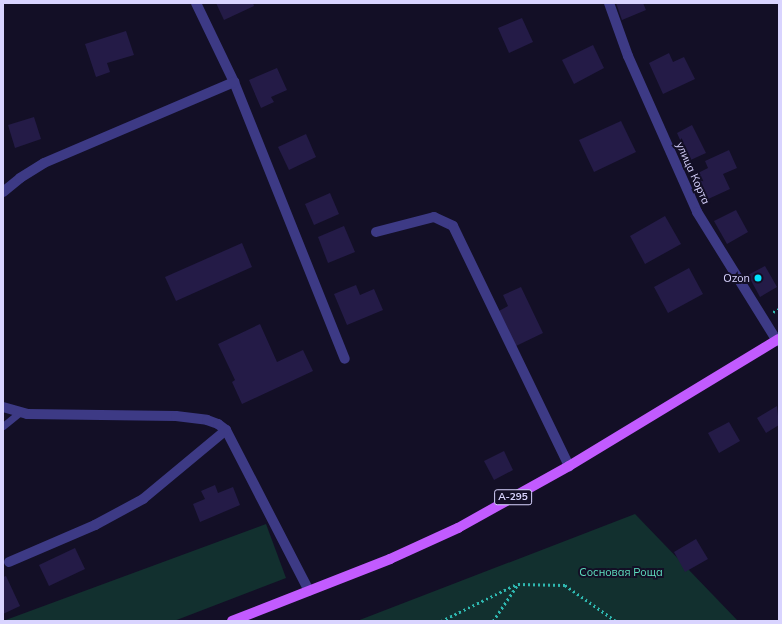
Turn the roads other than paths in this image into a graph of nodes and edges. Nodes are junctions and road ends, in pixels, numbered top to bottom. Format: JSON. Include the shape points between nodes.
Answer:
{"nodes":[{"id":1,"x":196,"y":3,"type":"edge"},
{"id":2,"x":609,"y":3,"type":"edge"},
{"id":3,"x":234,"y":82,"type":"junction"},
{"id":4,"x":3,"y":192,"type":"edge"},
{"id":5,"x":376,"y":232,"type":"dead end"},
{"id":6,"x":778,"y":340,"type":"edge"},
{"id":7,"x":345,"y":359,"type":"dead end"},
{"id":8,"x":3,"y":407,"type":"edge"},
{"id":9,"x":19,"y":412,"type":"junction"},
{"id":10,"x":3,"y":426,"type":"edge"},
{"id":11,"x":226,"y":430,"type":"junction"},
{"id":12,"x":569,"y":466,"type":"junction"},
{"id":13,"x":9,"y":562,"type":"dead end"},
{"id":14,"x":309,"y":591,"type":"junction"},
{"id":15,"x":232,"y":621,"type":"edge"}],
"edges":[{"from":1,"to":3,"type":"street"},
{"from":2,"to":6,"type":"street","name":"улица Корта","via":[[628,56],[697,212]]},
{"from":3,"to":4,"type":"street","via":[[44,163]]},
{"from":3,"to":7,"type":"street"},
{"from":5,"to":12,"type":"street","via":[[434,217],[453,226]]},
{"from":6,"to":12,"type":"main road","number":"А-295"},
{"from":8,"to":9,"type":"street"},
{"from":9,"to":10,"type":"lane"},
{"from":9,"to":11,"type":"street","via":[[51,416],[106,413],[176,416],[207,420]]},
{"from":11,"to":13,"type":"street","via":[[143,499],[95,525]]},
{"from":11,"to":14,"type":"street"},
{"from":12,"to":14,"type":"main road","number":"А-295","via":[[458,528]]},
{"from":14,"to":15,"type":"main road","number":"А-295"}]}
